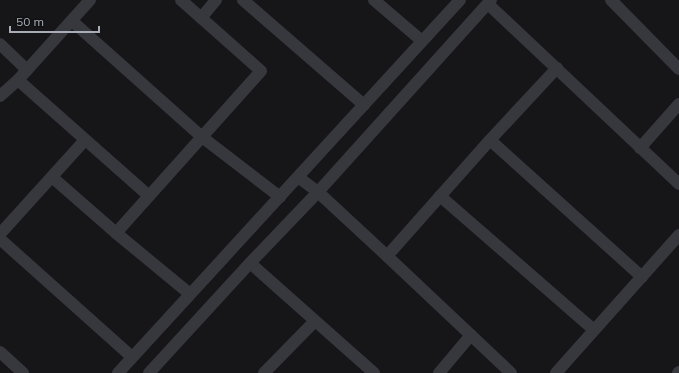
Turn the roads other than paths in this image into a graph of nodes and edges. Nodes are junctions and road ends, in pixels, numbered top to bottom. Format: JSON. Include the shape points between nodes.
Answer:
{"nodes":[{"id":1,"x":181,"y":0,"type":"edge"},
{"id":2,"x":216,"y":0,"type":"edge"},
{"id":3,"x":243,"y":0,"type":"edge"},
{"id":4,"x":374,"y":0,"type":"edge"},
{"id":5,"x":460,"y":0,"type":"edge"},
{"id":6,"x":86,"y":1,"type":"edge"},
{"id":7,"x":614,"y":1,"type":"edge"},
{"id":8,"x":489,"y":2,"type":"edge"},
{"id":9,"x":201,"y":18,"type":"junction"},
{"id":10,"x":72,"y":21,"type":"junction"},
{"id":11,"x":422,"y":41,"type":"junction"},
{"id":12,"x":0,"y":44,"type":"edge"},
{"id":13,"x":677,"y":63,"type":"edge"},
{"id":14,"x":557,"y":68,"type":"junction"},
{"id":15,"x":27,"y":70,"type":"junction"},
{"id":16,"x":18,"y":80,"type":"junction"},
{"id":17,"x":0,"y":96,"type":"edge"},
{"id":18,"x":679,"y":104,"type":"edge"},
{"id":19,"x":364,"y":105,"type":"junction"},
{"id":20,"x":202,"y":137,"type":"junction"},
{"id":21,"x":85,"y":140,"type":"junction"},
{"id":22,"x":490,"y":140,"type":"junction"},
{"id":23,"x":640,"y":148,"type":"junction"},
{"id":24,"x":52,"y":177,"type":"junction"},
{"id":25,"x":298,"y":177,"type":"junction"},
{"id":26,"x":679,"y":184,"type":"edge"},
{"id":27,"x":318,"y":192,"type":"junction"},
{"id":28,"x":149,"y":196,"type":"junction"},
{"id":29,"x":440,"y":196,"type":"junction"},
{"id":30,"x":280,"y":197,"type":"junction"},
{"id":31,"x":116,"y":233,"type":"junction"},
{"id":32,"x":0,"y":234,"type":"edge"},
{"id":33,"x":679,"y":235,"type":"edge"},
{"id":34,"x":0,"y":239,"type":"edge"},
{"id":35,"x":387,"y":256,"type":"junction"},
{"id":36,"x":250,"y":263,"type":"junction"},
{"id":37,"x":642,"y":277,"type":"junction"},
{"id":38,"x":190,"y":294,"type":"junction"},
{"id":39,"x":315,"y":321,"type":"junction"},
{"id":40,"x":594,"y":330,"type":"junction"},
{"id":41,"x":470,"y":335,"type":"junction"},
{"id":42,"x":1,"y":354,"type":"edge"},
{"id":43,"x":132,"y":357,"type":"junction"},
{"id":44,"x":23,"y":373,"type":"edge"},
{"id":45,"x":118,"y":373,"type":"edge"},
{"id":46,"x":149,"y":373,"type":"edge"},
{"id":47,"x":264,"y":373,"type":"edge"},
{"id":48,"x":374,"y":373,"type":"edge"},
{"id":49,"x":439,"y":373,"type":"edge"},
{"id":50,"x":512,"y":373,"type":"edge"},
{"id":51,"x":556,"y":373,"type":"edge"}],
"edges":[{"from":1,"to":9,"type":"street"},
{"from":2,"to":9,"type":"street"},
{"from":3,"to":19,"type":"street"},
{"from":4,"to":11,"type":"street"},
{"from":5,"to":11,"type":"street"},
{"from":6,"to":10,"type":"street"},
{"from":7,"to":13,"type":"street"},
{"from":8,"to":14,"type":"street"},
{"from":8,"to":27,"type":"street"},
{"from":9,"to":20,"type":"street","via":[[261,71]]},
{"from":10,"to":15,"type":"street"},
{"from":10,"to":20,"type":"street"},
{"from":11,"to":19,"type":"street"},
{"from":12,"to":15,"type":"street"},
{"from":14,"to":22,"type":"street"},
{"from":14,"to":23,"type":"street"},
{"from":15,"to":16,"type":"street"},
{"from":16,"to":17,"type":"street"},
{"from":16,"to":21,"type":"street"},
{"from":18,"to":23,"type":"street"},
{"from":19,"to":25,"type":"street"},
{"from":20,"to":28,"type":"street"},
{"from":20,"to":30,"type":"street"},
{"from":21,"to":24,"type":"street"},
{"from":21,"to":28,"type":"street"},
{"from":22,"to":29,"type":"street"},
{"from":22,"to":37,"type":"street"},
{"from":23,"to":26,"type":"street"},
{"from":24,"to":31,"type":"street"},
{"from":24,"to":32,"type":"street"},
{"from":25,"to":27,"type":"street"},
{"from":25,"to":30,"type":"street"},
{"from":27,"to":35,"type":"street"},
{"from":27,"to":36,"type":"street"},
{"from":28,"to":31,"type":"street"},
{"from":29,"to":35,"type":"street"},
{"from":29,"to":40,"type":"street"},
{"from":30,"to":38,"type":"street"},
{"from":31,"to":38,"type":"street"},
{"from":33,"to":37,"type":"street"},
{"from":34,"to":43,"type":"street"},
{"from":35,"to":41,"type":"street"},
{"from":36,"to":39,"type":"street"},
{"from":36,"to":46,"type":"street"},
{"from":37,"to":40,"type":"street"},
{"from":38,"to":43,"type":"street"},
{"from":39,"to":47,"type":"street"},
{"from":39,"to":48,"type":"street"},
{"from":40,"to":51,"type":"street"},
{"from":41,"to":49,"type":"street"},
{"from":41,"to":50,"type":"street"},
{"from":42,"to":44,"type":"street"},
{"from":43,"to":45,"type":"street"}]}
